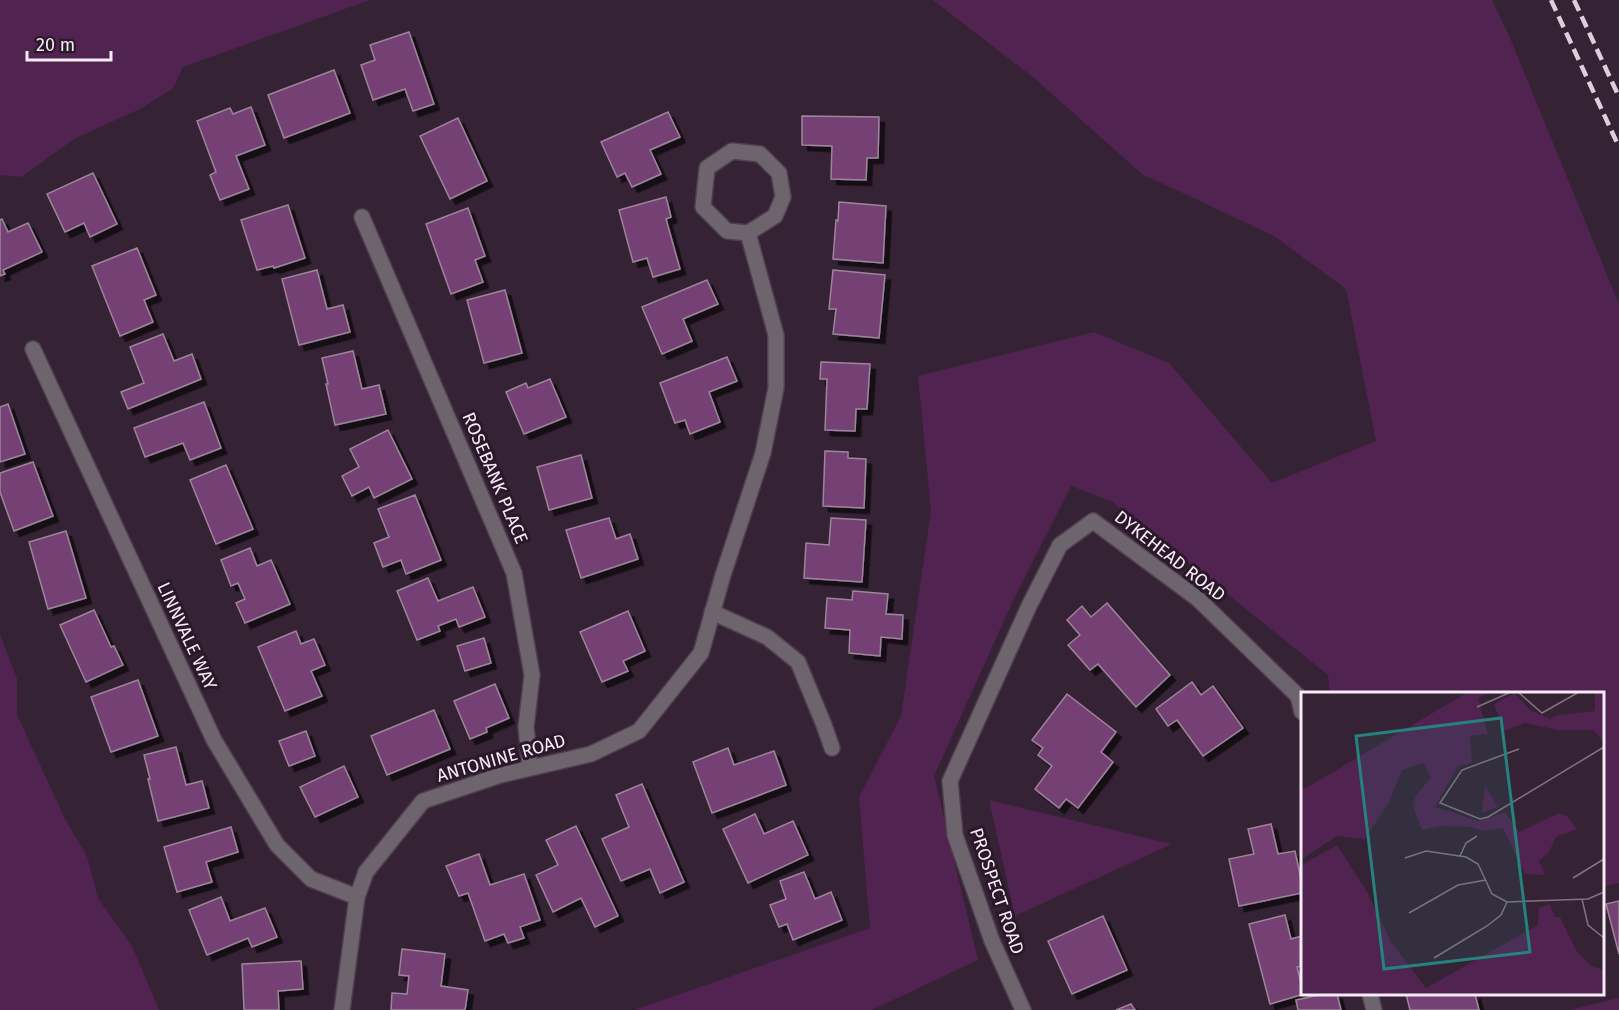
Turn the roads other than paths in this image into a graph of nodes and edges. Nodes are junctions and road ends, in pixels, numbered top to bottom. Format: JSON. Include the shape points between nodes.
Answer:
{"nodes":[{"id":1,"x":362,"y":217,"type":"dead end"},
{"id":2,"x":748,"y":233,"type":"junction"},
{"id":3,"x":33,"y":349,"type":"dead end"},
{"id":4,"x":712,"y":612,"type":"junction"},
{"id":5,"x":1301,"y":708,"type":"edge"},
{"id":6,"x":832,"y":748,"type":"dead end"},
{"id":7,"x":530,"y":768,"type":"junction"},
{"id":8,"x":950,"y":781,"type":"joint"},
{"id":9,"x":357,"y":897,"type":"junction"},
{"id":10,"x":1370,"y":995,"type":"edge"},
{"id":11,"x":342,"y":1010,"type":"edge"},
{"id":12,"x":1023,"y":1010,"type":"edge"},
{"id":13,"x":1374,"y":1010,"type":"edge"}],
"edges":[{"from":1,"to":7,"type":"street","name":"ROSEBANK PLACE","via":[[514,573],[531,675],[526,727]]},
{"from":2,"to":2,"type":"street","via":[[727,231],[703,207],[706,168],[732,151],[760,154],[778,173],[780,181],[783,197],[775,216]]},
{"from":2,"to":4,"type":"street","name":"ANTONINE ROAD","via":[[776,335],[777,388],[763,453]]},
{"from":3,"to":9,"type":"street","name":"LINNVALE WAY","via":[[214,740],[277,844],[311,879]]},
{"from":4,"to":6,"type":"street","via":[[766,637],[798,663]]},
{"from":4,"to":7,"type":"street","name":"ANTONINE ROAD","via":[[701,653],[639,731],[591,754]]},
{"from":5,"to":8,"type":"street","name":"DYKEHEAD ROAD","via":[[1298,696],[1198,599],[1093,521],[1060,545]]},
{"from":7,"to":9,"type":"street","name":"ANTONINE ROAD","via":[[423,801],[366,872]]},
{"from":8,"to":12,"type":"street","name":"PROSPECT ROAD","via":[[955,835],[992,941]]},
{"from":9,"to":11,"type":"street","name":"ANTONINE ROAD"},
{"from":10,"to":13,"type":"street"}]}
